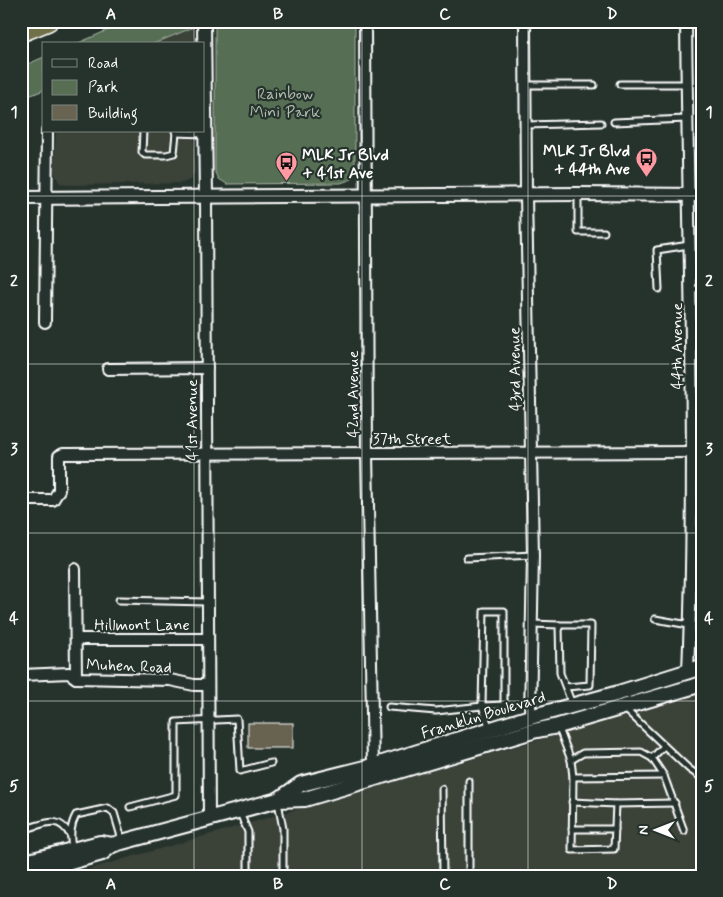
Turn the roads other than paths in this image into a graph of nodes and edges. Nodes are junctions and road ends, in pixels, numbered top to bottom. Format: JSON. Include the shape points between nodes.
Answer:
{"nodes":[{"id":1,"x":48,"y":21,"type":"edge"},
{"id":2,"x":204,"y":21,"type":"edge"},
{"id":3,"x":365,"y":21,"type":"edge"},
{"id":4,"x":525,"y":21,"type":"edge"},
{"id":5,"x":686,"y":21,"type":"edge"},
{"id":6,"x":21,"y":32,"type":"edge"},
{"id":7,"x":204,"y":42,"type":"edge"},
{"id":8,"x":620,"y":84,"type":"dead end"},
{"id":9,"x":687,"y":84,"type":"junction"},
{"id":10,"x":525,"y":85,"type":"junction"},
{"id":11,"x":594,"y":85,"type":"dead end"},
{"id":12,"x":687,"y":119,"type":"junction"},
{"id":13,"x":614,"y":122,"type":"dead end"},
{"id":14,"x":601,"y":123,"type":"dead end"},
{"id":15,"x":525,"y":125,"type":"junction"},
{"id":16,"x":47,"y":132,"type":"edge"},
{"id":17,"x":143,"y":132,"type":"edge"},
{"id":18,"x":176,"y":132,"type":"edge"},
{"id":19,"x":205,"y":134,"type":"joint"},
{"id":20,"x":526,"y":194,"type":"junction"},
{"id":21,"x":578,"y":194,"type":"junction"},
{"id":22,"x":688,"y":195,"type":"junction"},
{"id":23,"x":702,"y":195,"type":"edge"},
{"id":24,"x":366,"y":196,"type":"junction"},
{"id":25,"x":21,"y":198,"type":"edge"},
{"id":26,"x":206,"y":198,"type":"junction"},
{"id":27,"x":46,"y":199,"type":"junction"},
{"id":28,"x":604,"y":232,"type":"dead end"},
{"id":29,"x":690,"y":246,"type":"junction"},
{"id":30,"x":659,"y":289,"type":"dead end"},
{"id":31,"x":696,"y":290,"type":"edge"},
{"id":32,"x":45,"y":322,"type":"dead end"},
{"id":33,"x":108,"y":368,"type":"dead end"},
{"id":34,"x":207,"y":368,"type":"junction"},
{"id":35,"x":697,"y":452,"type":"edge"},
{"id":36,"x":367,"y":453,"type":"junction"},
{"id":37,"x":530,"y":453,"type":"junction"},
{"id":38,"x":207,"y":454,"type":"junction"},
{"id":39,"x":21,"y":500,"type":"edge"},
{"id":40,"x":533,"y":555,"type":"junction"},
{"id":41,"x":467,"y":558,"type":"dead end"},
{"id":42,"x":75,"y":569,"type":"dead end"},
{"id":43,"x":119,"y":600,"type":"dead end"},
{"id":44,"x":207,"y":602,"type":"junction"},
{"id":45,"x":655,"y":619,"type":"dead end"},
{"id":46,"x":531,"y":624,"type":"junction"},
{"id":47,"x":559,"y":625,"type":"junction"},
{"id":48,"x":690,"y":625,"type":"junction"},
{"id":49,"x":76,"y":639,"type":"junction"},
{"id":50,"x":208,"y":639,"type":"junction"},
{"id":51,"x":702,"y":667,"type":"edge"},
{"id":52,"x":688,"y":671,"type":"junction"},
{"id":53,"x":21,"y":675,"type":"edge"},
{"id":54,"x":76,"y":678,"type":"junction"},
{"id":55,"x":702,"y":684,"type":"edge"},
{"id":56,"x":208,"y":685,"type":"junction"},
{"id":57,"x":566,"y":687,"type":"junction"},
{"id":58,"x":482,"y":706,"type":"junction"},
{"id":59,"x":572,"y":706,"type":"junction"},
{"id":60,"x":623,"y":707,"type":"junction"},
{"id":61,"x":389,"y":708,"type":"dead end"},
{"id":62,"x":530,"y":717,"type":"junction"},
{"id":63,"x":209,"y":720,"type":"junction"},
{"id":64,"x":558,"y":726,"type":"junction"},
{"id":65,"x":491,"y":729,"type":"junction"},
{"id":66,"x":664,"y":746,"type":"junction"},
{"id":67,"x":652,"y":758,"type":"junction"},
{"id":68,"x":571,"y":760,"type":"junction"},
{"id":69,"x":271,"y":763,"type":"dead end"},
{"id":70,"x":373,"y":766,"type":"junction"},
{"id":71,"x":664,"y":776,"type":"junction"},
{"id":72,"x":572,"y":777,"type":"junction"},
{"id":73,"x":702,"y":778,"type":"edge"},
{"id":74,"x":469,"y":781,"type":"dead end"},
{"id":75,"x":442,"y":789,"type":"dead end"},
{"id":76,"x":278,"y":800,"type":"junction"},
{"id":77,"x":572,"y":802,"type":"junction"},
{"id":78,"x":674,"y":803,"type":"junction"},
{"id":79,"x":616,"y":804,"type":"junction"},
{"id":80,"x":130,"y":807,"type":"dead end"},
{"id":81,"x":239,"y":810,"type":"junction"},
{"id":82,"x":209,"y":819,"type":"junction"},
{"id":83,"x":572,"y":829,"type":"junction"},
{"id":84,"x":615,"y":829,"type":"junction"},
{"id":85,"x":684,"y":831,"type":"dead end"},
{"id":86,"x":70,"y":835,"type":"junction"},
{"id":87,"x":21,"y":838,"type":"edge"},
{"id":88,"x":117,"y":844,"type":"junction"},
{"id":89,"x":72,"y":850,"type":"junction"},
{"id":90,"x":24,"y":863,"type":"edge"},
{"id":91,"x":21,"y":876,"type":"edge"},
{"id":92,"x":248,"y":876,"type":"edge"},
{"id":93,"x":283,"y":876,"type":"edge"},
{"id":94,"x":443,"y":876,"type":"edge"},
{"id":95,"x":469,"y":876,"type":"edge"}],
"edges":[{"from":1,"to":6,"type":"highway"},
{"from":2,"to":7,"type":"street","name":"41st Avenue"},
{"from":3,"to":24,"type":"street","name":"42nd Avenue"},
{"from":4,"to":10,"type":"street","name":"43rd Avenue"},
{"from":5,"to":9,"type":"street","name":"44th Avenue"},
{"from":8,"to":9,"type":"lane"},
{"from":9,"to":12,"type":"street","name":"44th Avenue"},
{"from":10,"to":11,"type":"lane"},
{"from":10,"to":15,"type":"street","name":"43rd Avenue"},
{"from":12,"to":13,"type":"lane"},
{"from":12,"to":22,"type":"street","name":"44th Avenue"},
{"from":14,"to":15,"type":"lane"},
{"from":15,"to":20,"type":"street","name":"43rd Avenue"},
{"from":16,"to":27,"type":"street"},
{"from":17,"to":18,"type":"lane","via":[[142,152],[145,155],[166,155],[174,154]]},
{"from":18,"to":19,"type":"lane"},
{"from":19,"to":26,"type":"street","name":"41st Avenue"},
{"from":20,"to":21,"type":"street"},
{"from":20,"to":24,"type":"street"},
{"from":20,"to":37,"type":"street","name":"43rd Avenue"},
{"from":21,"to":22,"type":"street"},
{"from":21,"to":28,"type":"lane","via":[[578,232]]},
{"from":22,"to":23,"type":"street"},
{"from":22,"to":29,"type":"street","name":"44th Avenue"},
{"from":24,"to":26,"type":"street"},
{"from":24,"to":36,"type":"street","name":"42nd Avenue"},
{"from":25,"to":27,"type":"street"},
{"from":26,"to":27,"type":"street"},
{"from":26,"to":34,"type":"street","name":"41st Avenue"},
{"from":27,"to":32,"type":"street"},
{"from":29,"to":30,"type":"lane","via":[[657,250]]},
{"from":29,"to":31,"type":"street","name":"44th Avenue"},
{"from":31,"to":35,"type":"street","name":"44th Avenue"},
{"from":33,"to":34,"type":"street"},
{"from":34,"to":38,"type":"street","name":"41st Avenue"},
{"from":35,"to":37,"type":"street","name":"37th Street"},
{"from":35,"to":48,"type":"street","name":"44th Avenue"},
{"from":36,"to":37,"type":"street","name":"37th Street"},
{"from":36,"to":38,"type":"street","name":"37th Street"},
{"from":36,"to":70,"type":"street","name":"42nd Avenue"},
{"from":37,"to":40,"type":"street","name":"43rd Avenue"},
{"from":38,"to":39,"type":"street","name":"37th Street","via":[[63,454],[59,456],[59,490],[53,500]]},
{"from":38,"to":44,"type":"street","name":"41st Avenue"},
{"from":40,"to":41,"type":"lane"},
{"from":40,"to":46,"type":"street","name":"43rd Avenue"},
{"from":42,"to":49,"type":"street","name":"Hillmont Lane"},
{"from":43,"to":44,"type":"lane"},
{"from":44,"to":50,"type":"street","name":"41st Avenue"},
{"from":45,"to":48,"type":"lane"},
{"from":46,"to":47,"type":"lane"},
{"from":46,"to":62,"type":"street","name":"43rd Avenue"},
{"from":47,"to":57,"type":"lane","via":[[560,673]]},
{"from":47,"to":57,"type":"lane","via":[[591,625],[590,684]]},
{"from":48,"to":52,"type":"street","name":"44th Avenue"},
{"from":49,"to":50,"type":"street","name":"Hillmont Lane"},
{"from":49,"to":54,"type":"street","name":"Hillmont Lane"},
{"from":50,"to":56,"type":"street","name":"41st Avenue"},
{"from":51,"to":52,"type":"main road","name":"Franklin Boulevard"},
{"from":52,"to":59,"type":"main road","name":"Franklin Boulevard"},
{"from":53,"to":54,"type":"street","name":"Muhen Road","via":[[69,673]]},
{"from":54,"to":56,"type":"street","name":"Muhen Road","via":[[170,680]]},
{"from":55,"to":60,"type":"main road","name":"Franklin Boulevard"},
{"from":56,"to":63,"type":"street","name":"41st Avenue"},
{"from":57,"to":59,"type":"lane"},
{"from":58,"to":58,"type":"lane","via":[[484,611],[504,611],[504,705]]},
{"from":58,"to":61,"type":"lane","via":[[436,711]]},
{"from":58,"to":65,"type":"lane"},
{"from":59,"to":62,"type":"main road","name":"Franklin Boulevard"},
{"from":60,"to":64,"type":"main road","name":"Franklin Boulevard"},
{"from":60,"to":66,"type":"lane"},
{"from":62,"to":65,"type":"main road","name":"Franklin Boulevard"},
{"from":63,"to":69,"type":"lane","via":[[237,719],[240,771]]},
{"from":63,"to":80,"type":"lane","via":[[176,722],[176,796]]},
{"from":63,"to":82,"type":"street","name":"41st Avenue"},
{"from":64,"to":68,"type":"lane"},
{"from":64,"to":76,"type":"main road","name":"Franklin Boulevard","via":[[305,800]]},
{"from":65,"to":70,"type":"main road","name":"Franklin Boulevard"},
{"from":66,"to":67,"type":"lane"},
{"from":66,"to":73,"type":"lane"},
{"from":67,"to":68,"type":"lane","via":[[641,752],[583,753]]},
{"from":67,"to":71,"type":"lane"},
{"from":68,"to":72,"type":"lane"},
{"from":70,"to":76,"type":"main road","name":"Franklin Boulevard","via":[[300,784]]},
{"from":71,"to":72,"type":"lane"},
{"from":71,"to":78,"type":"lane"},
{"from":72,"to":77,"type":"lane"},
{"from":74,"to":95,"type":"lane"},
{"from":75,"to":94,"type":"lane"},
{"from":76,"to":81,"type":"main road","name":"Franklin Boulevard"},
{"from":76,"to":93,"type":"lane","via":[[283,829]]},
{"from":77,"to":79,"type":"lane"},
{"from":77,"to":83,"type":"lane"},
{"from":78,"to":79,"type":"lane"},
{"from":78,"to":85,"type":"lane"},
{"from":79,"to":84,"type":"lane"},
{"from":81,"to":82,"type":"main road","name":"Franklin Boulevard"},
{"from":81,"to":92,"type":"lane","via":[[248,832]]},
{"from":82,"to":88,"type":"main road","name":"Franklin Boulevard"},
{"from":83,"to":84,"type":"lane"},
{"from":83,"to":84,"type":"lane","via":[[572,850],[614,849]]},
{"from":86,"to":87,"type":"lane","via":[[64,825],[56,821],[25,829]]},
{"from":86,"to":88,"type":"lane","via":[[76,815],[108,808],[114,813]]},
{"from":86,"to":89,"type":"lane"},
{"from":87,"to":90,"type":"lane"},
{"from":88,"to":89,"type":"main road","name":"Franklin Boulevard","via":[[100,843]]},
{"from":88,"to":91,"type":"main road","name":"Franklin Boulevard","via":[[102,853]]},
{"from":89,"to":90,"type":"main road","name":"Franklin Boulevard"}]}
